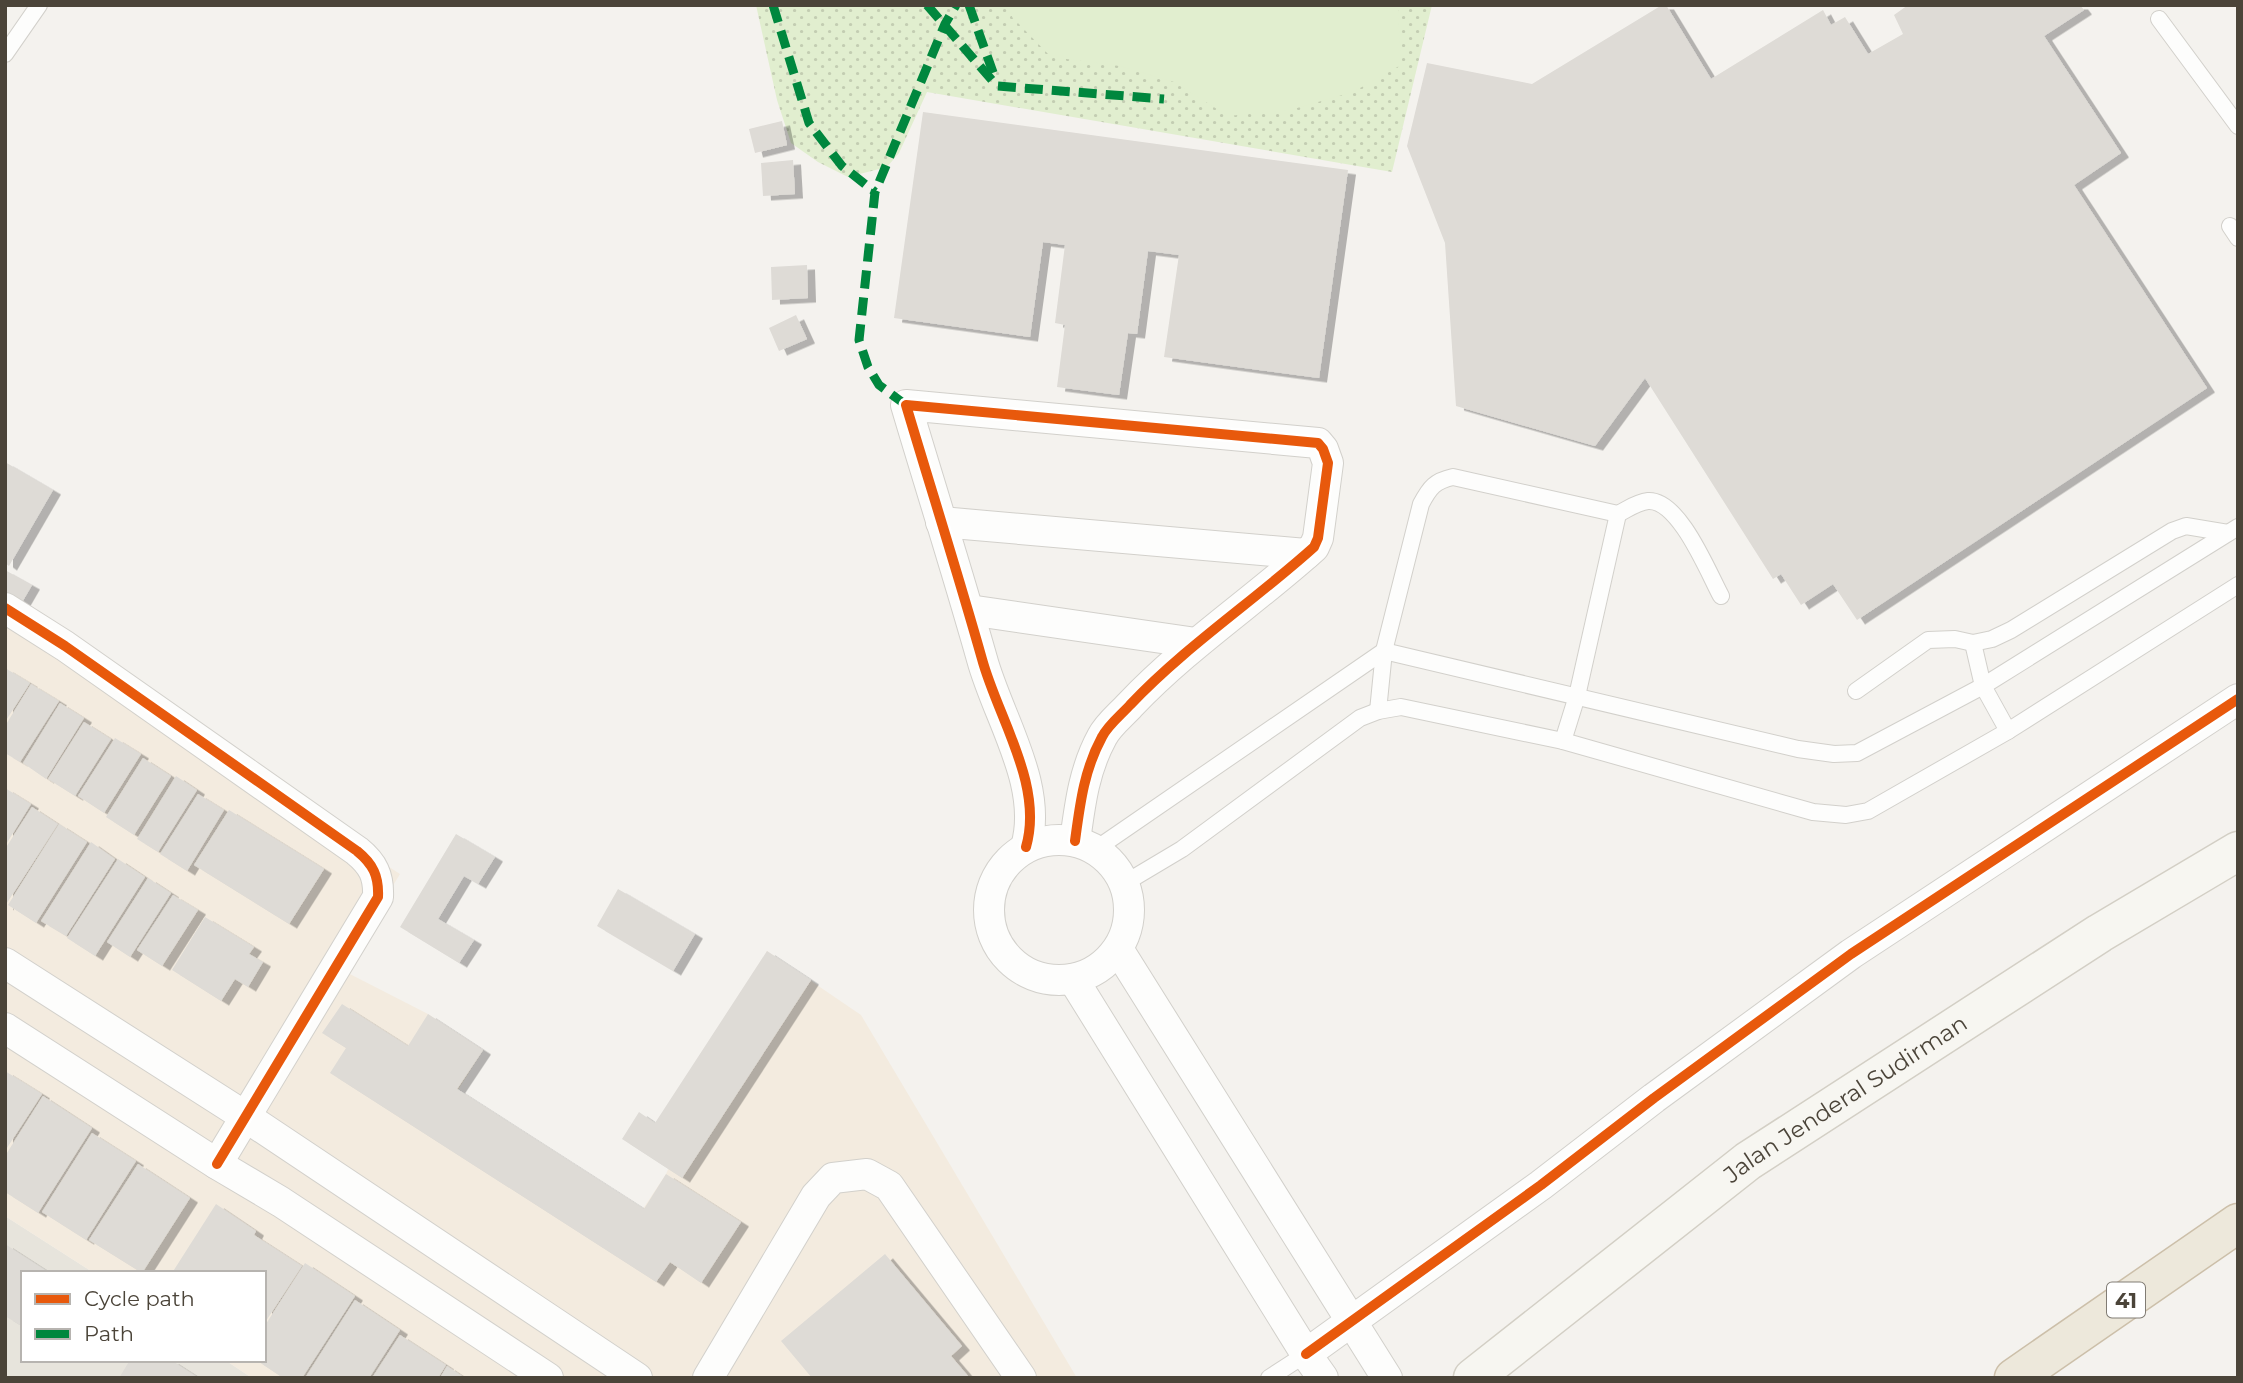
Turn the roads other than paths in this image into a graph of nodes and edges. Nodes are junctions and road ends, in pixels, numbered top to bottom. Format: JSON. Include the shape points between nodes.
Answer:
{"nodes":[{"id":1,"x":39,"y":5,"type":"edge"},
{"id":2,"x":2159,"y":19,"type":"dead end"},
{"id":3,"x":5,"y":54,"type":"edge"},
{"id":4,"x":2238,"y":126,"type":"edge"},
{"id":5,"x":1619,"y":514,"type":"junction"},
{"id":6,"x":941,"y":522,"type":"junction"},
{"id":7,"x":2233,"y":530,"type":"edge"},
{"id":8,"x":1306,"y":554,"type":"junction"},
{"id":9,"x":2238,"y":585,"type":"edge"},
{"id":10,"x":1721,"y":597,"type":"dead end"},
{"id":11,"x":5,"y":608,"type":"edge"},
{"id":12,"x":969,"y":610,"type":"junction"},
{"id":13,"x":1196,"y":643,"type":"junction"},
{"id":14,"x":1973,"y":643,"type":"junction"},
{"id":15,"x":1384,"y":651,"type":"junction"},
{"id":16,"x":1983,"y":686,"type":"junction"},
{"id":17,"x":1856,"y":691,"type":"dead end"},
{"id":18,"x":1577,"y":696,"type":"junction"},
{"id":19,"x":2238,"y":699,"type":"edge"},
{"id":20,"x":1378,"y":711,"type":"junction"},
{"id":21,"x":2008,"y":731,"type":"junction"},
{"id":22,"x":1563,"y":741,"type":"junction"},
{"id":23,"x":1086,"y":845,"type":"junction"},
{"id":24,"x":1026,"y":847,"type":"junction"},
{"id":25,"x":2238,"y":851,"type":"edge"},
{"id":26,"x":1125,"y":883,"type":"junction"},
{"id":27,"x":1118,"y":949,"type":"junction"},
{"id":28,"x":5,"y":963,"type":"edge"},
{"id":29,"x":1073,"y":979,"type":"junction"},
{"id":30,"x":5,"y":1028,"type":"edge"},
{"id":31,"x":246,"y":1117,"type":"junction"},
{"id":32,"x":217,"y":1164,"type":"junction"},
{"id":33,"x":2238,"y":1223,"type":"edge"},
{"id":34,"x":1350,"y":1323,"type":"junction"},
{"id":35,"x":1306,"y":1354,"type":"junction"},
{"id":36,"x":548,"y":1378,"type":"edge"},
{"id":37,"x":637,"y":1378,"type":"edge"},
{"id":38,"x":708,"y":1378,"type":"edge"},
{"id":39,"x":1021,"y":1378,"type":"edge"},
{"id":40,"x":1269,"y":1378,"type":"edge"},
{"id":41,"x":1323,"y":1378,"type":"edge"},
{"id":42,"x":1387,"y":1378,"type":"edge"},
{"id":43,"x":1473,"y":1378,"type":"edge"},
{"id":44,"x":2014,"y":1378,"type":"edge"}],
"edges":[{"from":1,"to":3,"type":"lane"},
{"from":2,"to":4,"type":"lane"},
{"from":5,"to":10,"type":"lane","via":[[1650,501],[1666,506],[1679,519]]},
{"from":5,"to":15,"type":"lane","via":[[1453,477],[1438,480],[1421,504]]},
{"from":5,"to":18,"type":"lane"},
{"from":6,"to":8,"type":"street"},
{"from":6,"to":8,"type":"street","via":[[906,404],[1318,443],[1328,463],[1318,538]]},
{"from":6,"to":12,"type":"street"},
{"from":7,"to":14,"type":"lane","via":[[2186,526],[2172,531],[2011,630]]},
{"from":7,"to":16,"type":"lane"},
{"from":8,"to":13,"type":"street"},
{"from":9,"to":21,"type":"lane"},
{"from":11,"to":31,"type":"street","via":[[357,851],[373,868],[378,897]]},
{"from":12,"to":13,"type":"street"},
{"from":12,"to":24,"type":"street","via":[[982,661],[1027,784],[1032,812]]},
{"from":13,"to":23,"type":"street","via":[[1103,734],[1080,797]]},
{"from":14,"to":16,"type":"lane"},
{"from":14,"to":17,"type":"lane","via":[[1928,640]]},
{"from":15,"to":18,"type":"lane"},
{"from":15,"to":20,"type":"lane"},
{"from":15,"to":23,"type":"lane"},
{"from":16,"to":18,"type":"lane","via":[[1857,753],[1834,754]]},
{"from":16,"to":21,"type":"lane"},
{"from":18,"to":22,"type":"lane"},
{"from":19,"to":34,"type":"street","via":[[1851,954]]},
{"from":20,"to":22,"type":"lane","via":[[1418,709]]},
{"from":20,"to":26,"type":"lane","via":[[1360,719],[1182,849]]},
{"from":21,"to":22,"type":"lane","via":[[1868,811],[1846,815],[1813,812]]},
{"from":23,"to":24,"type":"street","via":[[1051,839]]},
{"from":23,"to":26,"type":"street","via":[[1113,864]]},
{"from":24,"to":29,"type":"street","via":[[1008,860],[996,878],[989,922],[1010,962],[1051,980]]},
{"from":25,"to":43,"type":"street","name":"Jalan Jenderal Sudirman","via":[[2100,933],[1748,1161]]},
{"from":26,"to":27,"type":"street","via":[[1130,905]]},
{"from":27,"to":29,"type":"street","via":[[1105,963]]},
{"from":27,"to":34,"type":"street"},
{"from":28,"to":31,"type":"street"},
{"from":29,"to":35,"type":"street"},
{"from":30,"to":32,"type":"street"},
{"from":31,"to":32,"type":"street"},
{"from":31,"to":37,"type":"street"},
{"from":32,"to":36,"type":"street"},
{"from":33,"to":44,"type":"highway","number":"41"},
{"from":34,"to":35,"type":"street"},
{"from":34,"to":42,"type":"street"},
{"from":35,"to":40,"type":"lane"},
{"from":35,"to":41,"type":"street"},
{"from":38,"to":39,"type":"street","via":[[816,1196],[833,1178],[867,1174],[889,1186]]}]}
